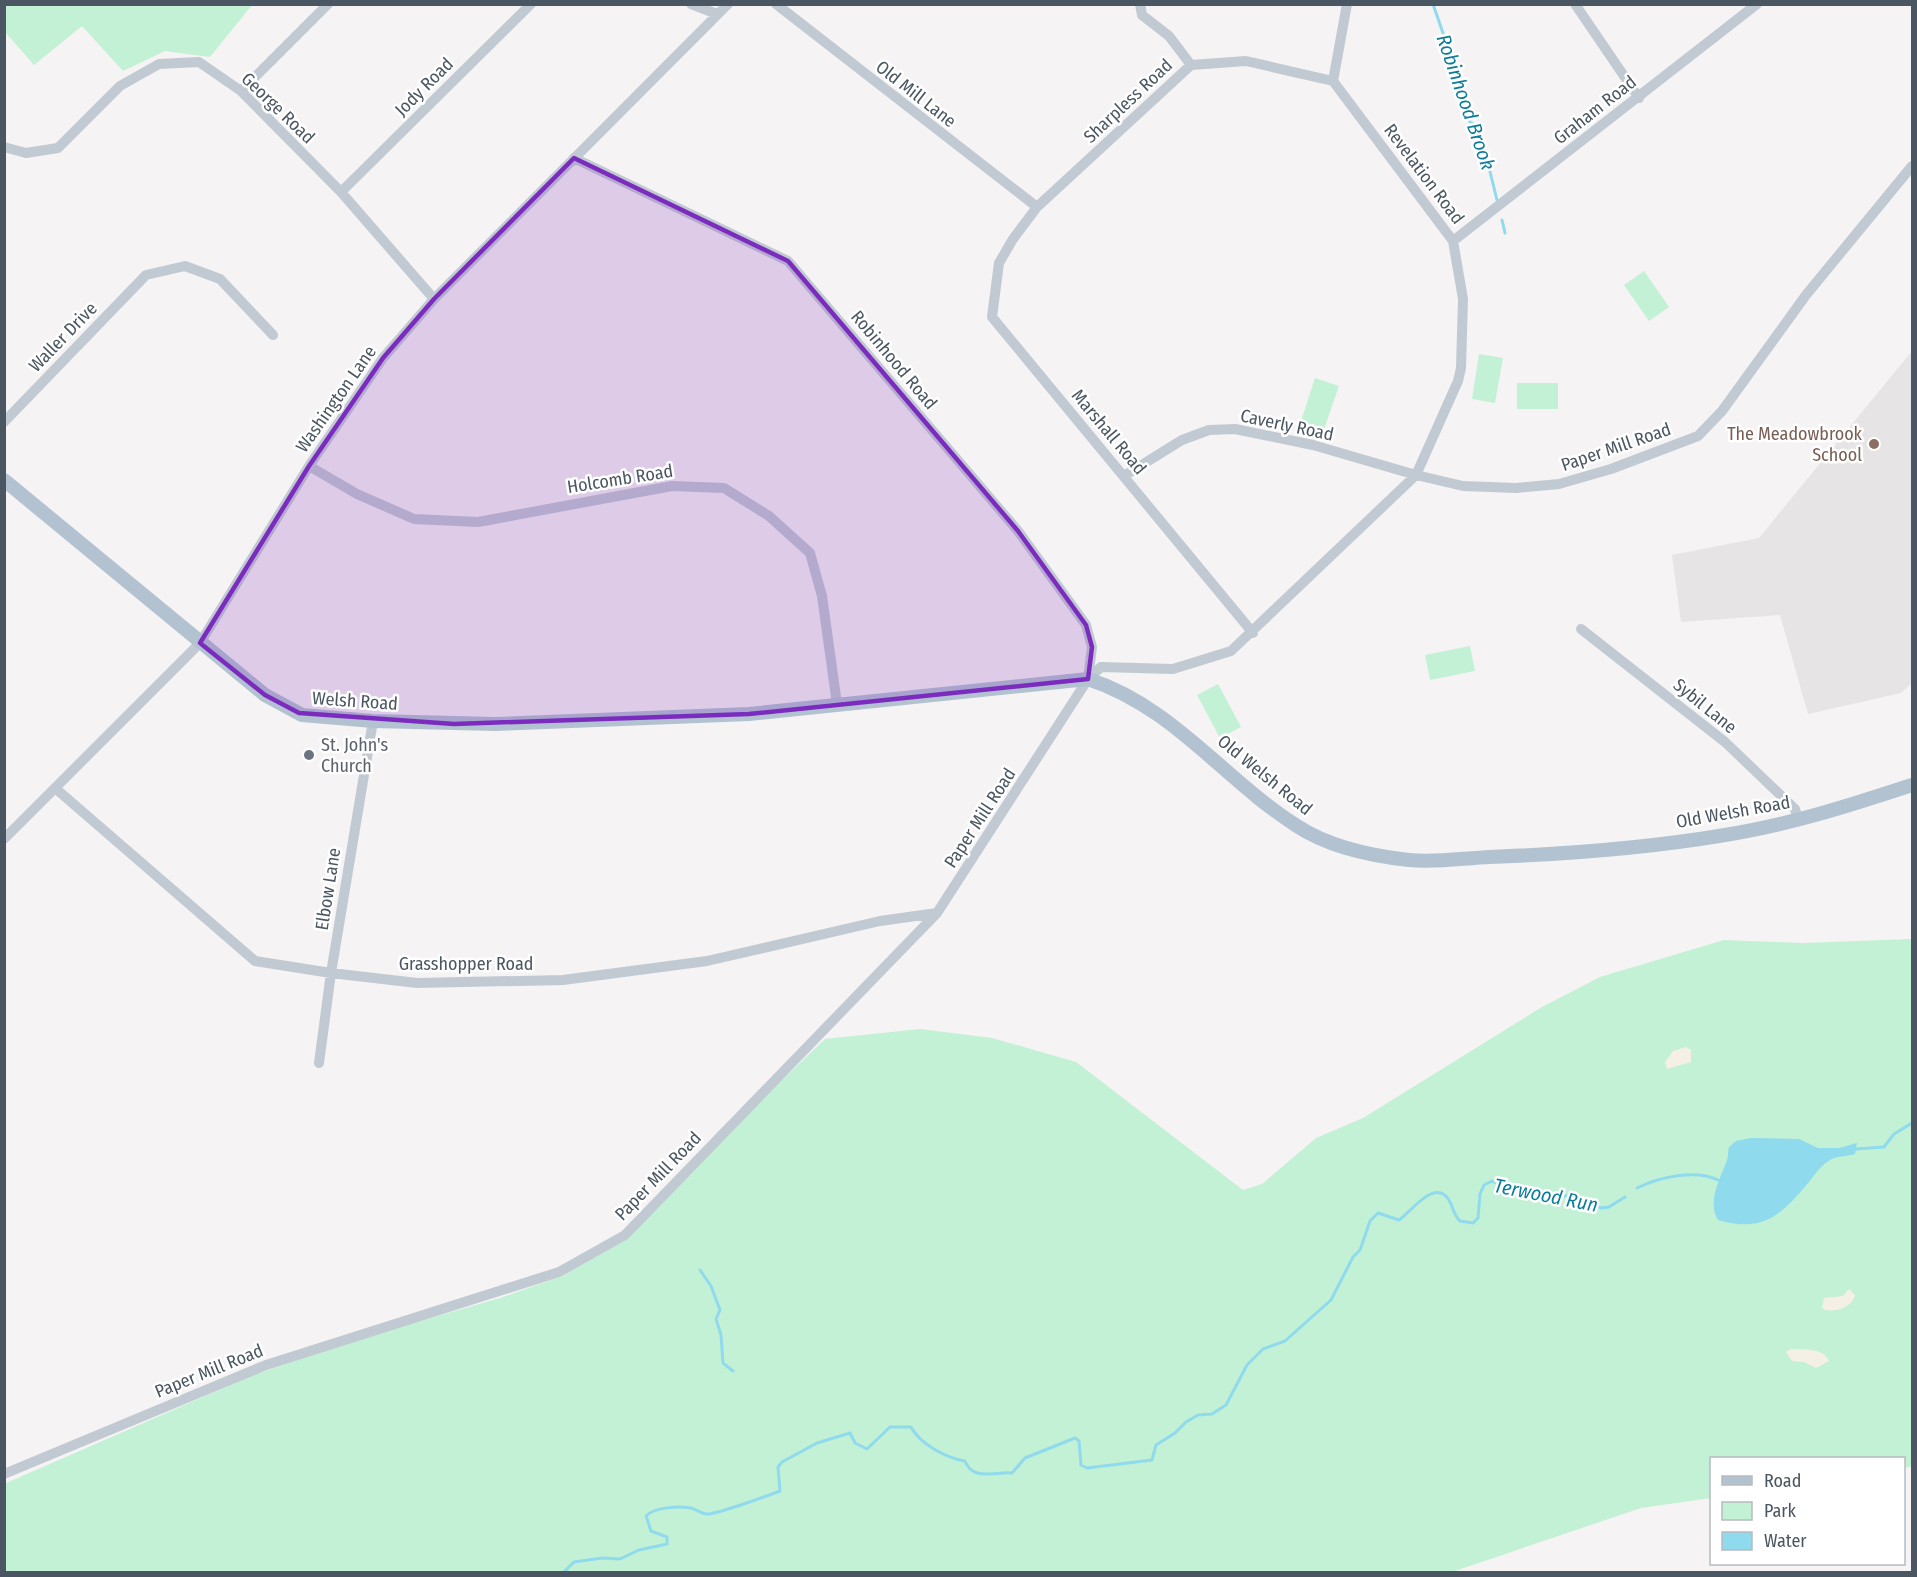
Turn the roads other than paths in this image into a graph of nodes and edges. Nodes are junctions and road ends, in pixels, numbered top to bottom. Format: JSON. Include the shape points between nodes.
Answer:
{"nodes":[{"id":1,"x":328,"y":4,"type":"edge"},
{"id":2,"x":531,"y":4,"type":"edge"},
{"id":3,"x":691,"y":4,"type":"edge"},
{"id":4,"x":728,"y":4,"type":"edge"},
{"id":5,"x":777,"y":4,"type":"edge"},
{"id":6,"x":1140,"y":4,"type":"edge"},
{"id":7,"x":1347,"y":4,"type":"edge"},
{"id":8,"x":1575,"y":4,"type":"edge"},
{"id":9,"x":1757,"y":4,"type":"edge"},
{"id":10,"x":717,"y":14,"type":"junction"},
{"id":11,"x":1191,"y":65,"type":"junction"},
{"id":12,"x":1333,"y":81,"type":"junction"},
{"id":13,"x":241,"y":91,"type":"junction"},
{"id":14,"x":1639,"y":98,"type":"junction"},
{"id":15,"x":4,"y":147,"type":"edge"},
{"id":16,"x":574,"y":158,"type":"junction"},
{"id":17,"x":1912,"y":166,"type":"edge"},
{"id":18,"x":341,"y":192,"type":"junction"},
{"id":19,"x":1037,"y":207,"type":"junction"},
{"id":20,"x":1013,"y":239,"type":"joint"},
{"id":21,"x":1453,"y":242,"type":"junction"},
{"id":22,"x":434,"y":298,"type":"junction"},
{"id":23,"x":273,"y":336,"type":"dead end"},
{"id":24,"x":4,"y":422,"type":"edge"},
{"id":25,"x":309,"y":466,"type":"junction"},
{"id":26,"x":1416,"y":475,"type":"junction"},
{"id":27,"x":1124,"y":476,"type":"junction"},
{"id":28,"x":4,"y":480,"type":"edge"},
{"id":29,"x":1581,"y":629,"type":"dead end"},
{"id":30,"x":1253,"y":633,"type":"junction"},
{"id":31,"x":200,"y":643,"type":"junction"},
{"id":32,"x":1088,"y":679,"type":"junction"},
{"id":33,"x":837,"y":704,"type":"junction"},
{"id":34,"x":749,"y":714,"type":"joint"},
{"id":35,"x":373,"y":721,"type":"junction"},
{"id":36,"x":1912,"y":785,"type":"edge"},
{"id":37,"x":55,"y":788,"type":"junction"},
{"id":38,"x":1797,"y":819,"type":"junction"},
{"id":39,"x":4,"y":839,"type":"edge"},
{"id":40,"x":937,"y":913,"type":"junction"},
{"id":41,"x":331,"y":973,"type":"junction"},
{"id":42,"x":319,"y":1063,"type":"dead end"},
{"id":43,"x":4,"y":1474,"type":"edge"}],
"edges":[{"from":1,"to":13,"type":"street"},
{"from":2,"to":18,"type":"street","name":"Jody Road"},
{"from":3,"to":10,"type":"street"},
{"from":4,"to":10,"type":"street","name":"Washington Lane"},
{"from":5,"to":19,"type":"street","name":"Old Mill Lane"},
{"from":6,"to":11,"type":"street","via":[[1142,15],[1169,36]]},
{"from":7,"to":12,"type":"street"},
{"from":8,"to":14,"type":"street"},
{"from":9,"to":14,"type":"street","name":"Graham Road"},
{"from":10,"to":16,"type":"street","name":"Washington Lane"},
{"from":11,"to":12,"type":"street","name":"Sharpless Road","via":[[1246,61]]},
{"from":11,"to":19,"type":"street","name":"Sharpless Road"},
{"from":12,"to":21,"type":"street","name":"Revelation Road"},
{"from":13,"to":15,"type":"street","name":"George Road","via":[[199,62],[159,64],[120,86],[58,148],[26,153]]},
{"from":13,"to":18,"type":"street","name":"George Road"},
{"from":14,"to":21,"type":"street","name":"Graham Road"},
{"from":16,"to":22,"type":"street","name":"Washington Lane"},
{"from":16,"to":32,"type":"street","name":"Robinhood Road","via":[[788,261],[1018,531],[1079,615],[1092,647]]},
{"from":17,"to":26,"type":"street","name":"Paper Mill Road","via":[[1806,295],[1722,411],[1698,436],[1611,470],[1559,484],[1516,488],[1463,486]]},
{"from":18,"to":22,"type":"street","name":"George Road"},
{"from":19,"to":20,"type":"street","name":"Sharpless Road"},
{"from":20,"to":27,"type":"street","name":"Marshall Road","via":[[999,263],[992,317]]},
{"from":21,"to":26,"type":"street","name":"Revelation Road","via":[[1463,299],[1461,368]]},
{"from":22,"to":25,"type":"street","name":"Washington Lane","via":[[383,358]]},
{"from":23,"to":24,"type":"street","name":"Waller Drive","via":[[220,279],[185,266],[146,274]]},
{"from":25,"to":31,"type":"street","name":"Washington Lane"},
{"from":25,"to":33,"type":"street","name":"Holcomb Road","via":[[357,494],[414,519],[478,522],[672,486],[724,488],[769,516],[810,553],[822,596]]},
{"from":26,"to":27,"type":"street","name":"Caverly Road","via":[[1313,445],[1235,429],[1209,430],[1182,440]]},
{"from":26,"to":30,"type":"street"},
{"from":27,"to":30,"type":"street","name":"Marshall Road"},
{"from":28,"to":31,"type":"main road","name":"Welsh Road"},
{"from":29,"to":38,"type":"street","name":"Sybil Lane","via":[[1725,742],[1794,809]]},
{"from":30,"to":32,"type":"street","via":[[1231,651],[1173,669],[1101,667]]},
{"from":31,"to":35,"type":"main road","name":"Welsh Road","via":[[265,695],[303,715]]},
{"from":31,"to":37,"type":"street","name":"Washington Lane"},
{"from":32,"to":33,"type":"main road","name":"Old Welsh Road"},
{"from":32,"to":38,"type":"main road","name":"Old Welsh Road","via":[[1140,700],[1298,827],[1349,849],[1411,860],[1542,855],[1725,835]]},
{"from":32,"to":40,"type":"street","name":"Paper Mill Road"},
{"from":33,"to":34,"type":"main road","name":"Old Welsh Road"},
{"from":34,"to":35,"type":"main road","name":"Welsh Road","via":[[475,724]]},
{"from":35,"to":41,"type":"street","name":"Elbow Lane"},
{"from":36,"to":38,"type":"main road","name":"Old Welsh Road"},
{"from":37,"to":39,"type":"street","name":"Washington Lane"},
{"from":37,"to":41,"type":"street","name":"Grasshopper Road","via":[[255,961]]},
{"from":40,"to":41,"type":"street","name":"Grasshopper Road","via":[[880,921],[707,961],[563,980],[417,983]]},
{"from":40,"to":43,"type":"street","name":"Paper Mill Road","via":[[625,1235],[559,1272],[266,1365]]},
{"from":41,"to":42,"type":"street","name":"Elbow Lane"}]}
